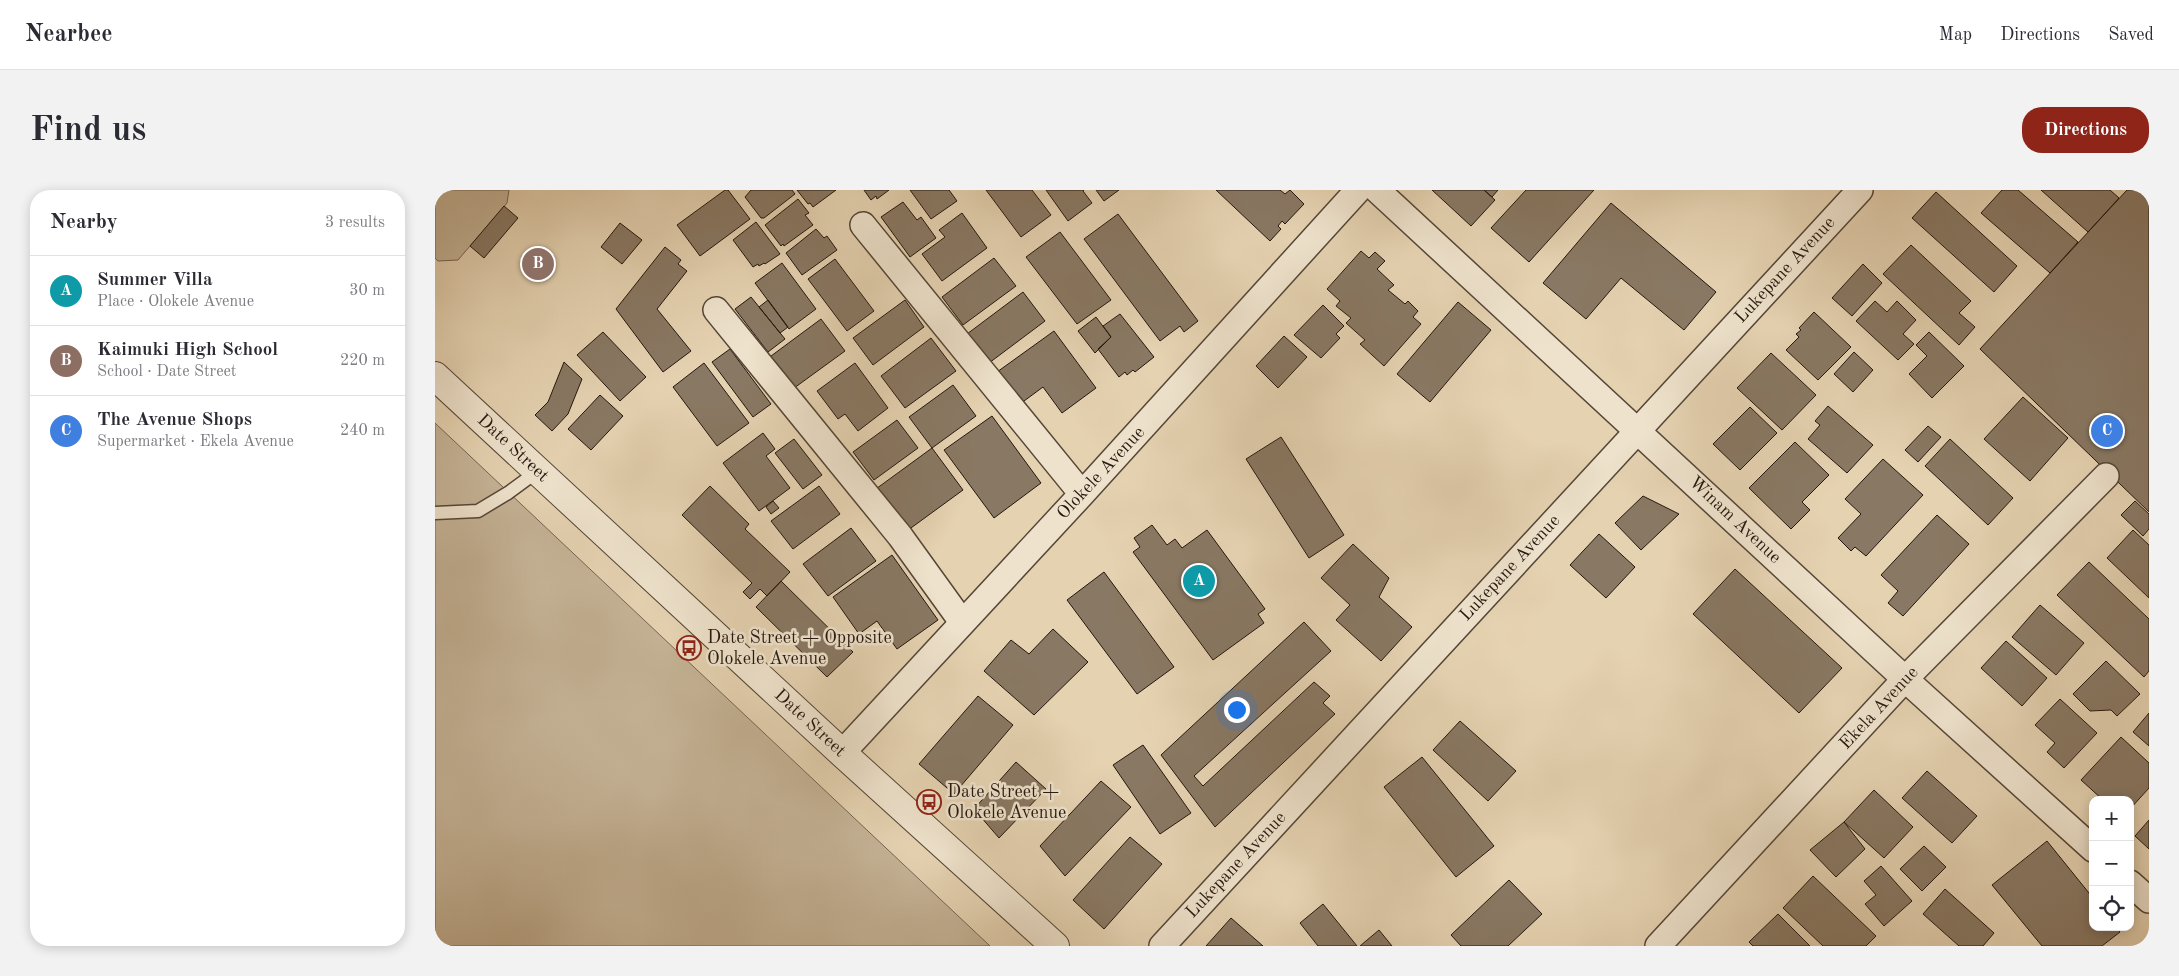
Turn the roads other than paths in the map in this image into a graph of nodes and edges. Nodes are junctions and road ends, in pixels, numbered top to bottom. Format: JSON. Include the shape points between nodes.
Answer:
{"nodes":[{"id":1,"x":1358,"y":190,"type":"edge"},
{"id":2,"x":1377,"y":190,"type":"edge"},
{"id":3,"x":1860,"y":190,"type":"edge"},
{"id":4,"x":863,"y":225,"type":"dead end"},
{"id":5,"x":716,"y":310,"type":"dead end"},
{"id":6,"x":435,"y":376,"type":"edge"},
{"id":7,"x":1638,"y":429,"type":"junction"},
{"id":8,"x":538,"y":471,"type":"junction"},
{"id":9,"x":2106,"y":476,"type":"dead end"},
{"id":10,"x":1082,"y":494,"type":"junction"},
{"id":11,"x":435,"y":512,"type":"edge"},
{"id":12,"x":962,"y":622,"type":"junction"},
{"id":13,"x":1905,"y":679,"type":"junction"},
{"id":14,"x":842,"y":754,"type":"junction"},
{"id":15,"x":2089,"y":845,"type":"edge"},
{"id":16,"x":2133,"y":886,"type":"edge"},
{"id":17,"x":2149,"y":900,"type":"edge"},
{"id":18,"x":1055,"y":946,"type":"edge"},
{"id":19,"x":1161,"y":946,"type":"edge"},
{"id":20,"x":1659,"y":946,"type":"edge"}],
"edges":[{"from":1,"to":10,"type":"street","name":"Olokele Avenue"},
{"from":2,"to":7,"type":"street","name":"Winam Avenue"},
{"from":3,"to":7,"type":"street","name":"Lukepane Avenue"},
{"from":4,"to":10,"type":"street"},
{"from":5,"to":12,"type":"street","via":[[900,536]]},
{"from":6,"to":8,"type":"street","name":"Date Street"},
{"from":7,"to":13,"type":"street","name":"Winam Avenue"},
{"from":7,"to":19,"type":"street","name":"Lukepane Avenue"},
{"from":8,"to":11,"type":"lane","via":[[478,511]]},
{"from":8,"to":14,"type":"street","name":"Date Street"},
{"from":9,"to":13,"type":"street","name":"Ekela Avenue"},
{"from":10,"to":12,"type":"street","name":"Olokele Avenue"},
{"from":12,"to":14,"type":"street","name":"Olokele Avenue"},
{"from":13,"to":15,"type":"street","name":"Winam Avenue"},
{"from":13,"to":20,"type":"street","name":"Ekela Avenue"},
{"from":14,"to":18,"type":"street","name":"Date Street"},
{"from":16,"to":17,"type":"street"}]}
